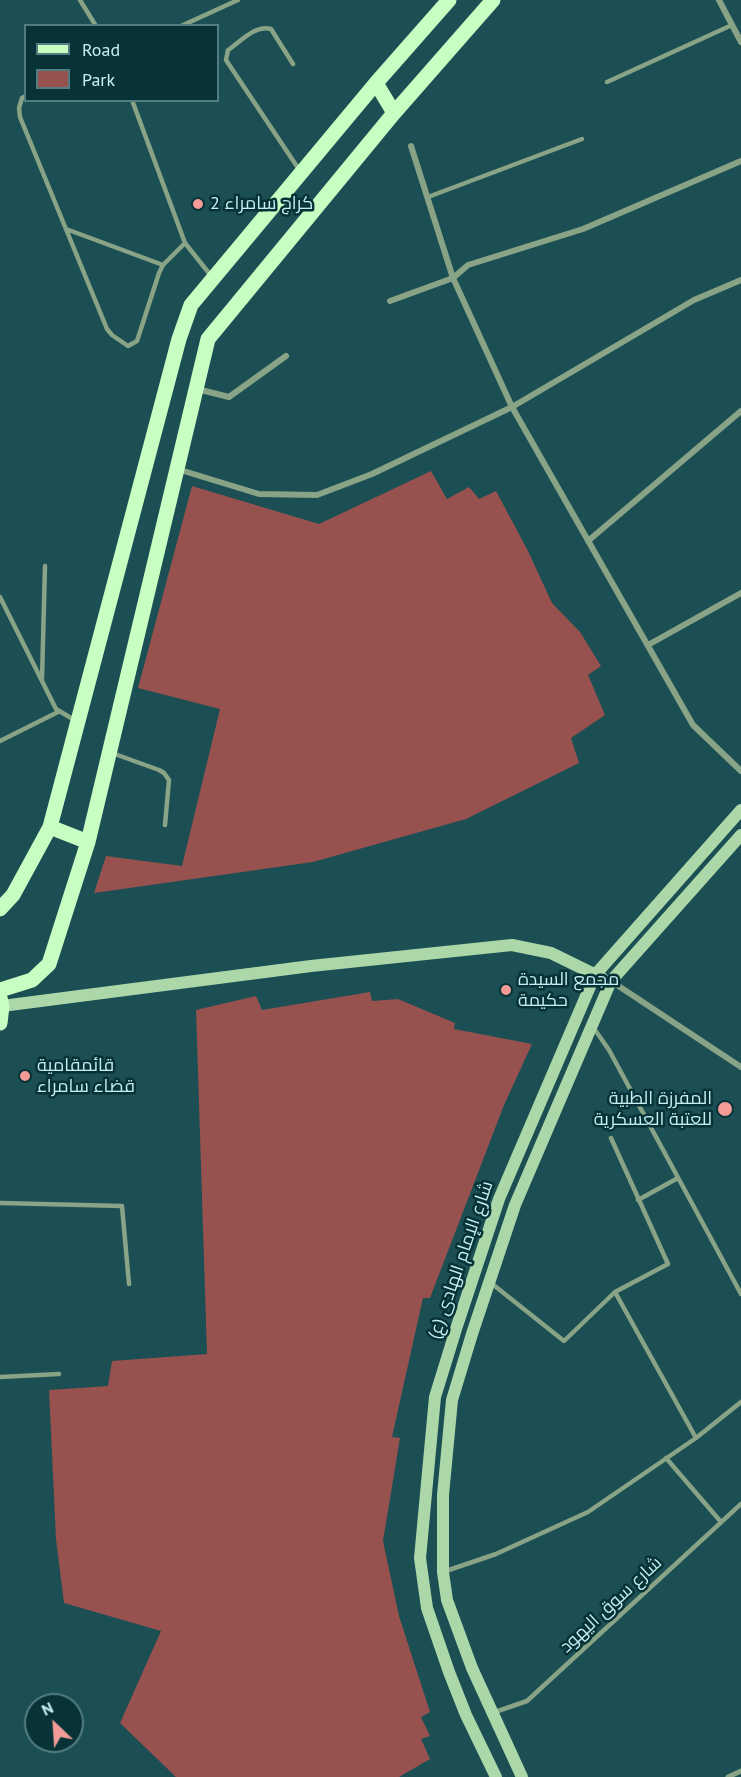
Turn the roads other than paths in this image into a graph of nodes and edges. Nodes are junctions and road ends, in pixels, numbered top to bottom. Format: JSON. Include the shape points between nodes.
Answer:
{"nodes":[{"id":1,"x":80,"y":0,"type":"edge"},
{"id":2,"x":238,"y":0,"type":"edge"},
{"id":3,"x":449,"y":0,"type":"edge"},
{"id":4,"x":493,"y":0,"type":"edge"},
{"id":5,"x":719,"y":0,"type":"edge"},
{"id":6,"x":95,"y":24,"type":"edge"},
{"id":7,"x":185,"y":24,"type":"edge"},
{"id":8,"x":732,"y":25,"type":"junction"},
{"id":9,"x":740,"y":37,"type":"edge"},
{"id":10,"x":293,"y":64,"type":"dead end"},
{"id":11,"x":607,"y":82,"type":"dead end"},
{"id":12,"x":376,"y":83,"type":"junction"},
{"id":13,"x":24,"y":97,"type":"edge"},
{"id":14,"x":133,"y":102,"type":"edge"},
{"id":15,"x":394,"y":113,"type":"junction"},
{"id":16,"x":582,"y":140,"type":"dead end"},
{"id":17,"x":411,"y":146,"type":"dead end"},
{"id":18,"x":741,"y":160,"type":"edge"},
{"id":19,"x":301,"y":173,"type":"junction"},
{"id":20,"x":428,"y":197,"type":"junction"},
{"id":21,"x":66,"y":229,"type":"junction"},
{"id":22,"x":184,"y":243,"type":"junction"},
{"id":23,"x":164,"y":265,"type":"junction"},
{"id":24,"x":453,"y":278,"type":"junction"},
{"id":25,"x":213,"y":279,"type":"junction"},
{"id":26,"x":741,"y":280,"type":"edge"},
{"id":27,"x":390,"y":301,"type":"dead end"},
{"id":28,"x":286,"y":357,"type":"dead end"},
{"id":29,"x":196,"y":389,"type":"junction"},
{"id":30,"x":512,"y":407,"type":"junction"},
{"id":31,"x":741,"y":411,"type":"edge"},
{"id":32,"x":177,"y":469,"type":"junction"},
{"id":33,"x":588,"y":541,"type":"junction"},
{"id":34,"x":45,"y":566,"type":"dead end"},
{"id":35,"x":741,"y":593,"type":"edge"},
{"id":36,"x":0,"y":597,"type":"edge"},
{"id":37,"x":648,"y":645,"type":"junction"},
{"id":38,"x":42,"y":682,"type":"junction"},
{"id":39,"x":58,"y":712,"type":"junction"},
{"id":40,"x":78,"y":722,"type":"junction"},
{"id":41,"x":0,"y":741,"type":"edge"},
{"id":42,"x":110,"y":752,"type":"junction"},
{"id":43,"x":741,"y":771,"type":"edge"},
{"id":44,"x":741,"y":810,"type":"edge"},
{"id":45,"x":165,"y":825,"type":"dead end"},
{"id":46,"x":50,"y":827,"type":"junction"},
{"id":47,"x":741,"y":835,"type":"edge"},
{"id":48,"x":88,"y":842,"type":"junction"},
{"id":49,"x":0,"y":909,"type":"edge"},
{"id":50,"x":595,"y":975,"type":"junction"},
{"id":51,"x":611,"y":981,"type":"junction"},
{"id":52,"x":0,"y":990,"type":"edge"},
{"id":53,"x":1,"y":1002,"type":"edge"},
{"id":54,"x":0,"y":1023,"type":"edge"},
{"id":55,"x":592,"y":1026,"type":"junction"},
{"id":56,"x":741,"y":1067,"type":"edge"},
{"id":57,"x":611,"y":1138,"type":"dead end"},
{"id":58,"x":678,"y":1178,"type":"junction"},
{"id":59,"x":639,"y":1200,"type":"junction"},
{"id":60,"x":0,"y":1203,"type":"edge"},
{"id":61,"x":489,"y":1281,"type":"junction"},
{"id":62,"x":129,"y":1284,"type":"dead end"},
{"id":63,"x":615,"y":1292,"type":"junction"},
{"id":64,"x":741,"y":1294,"type":"edge"},
{"id":65,"x":59,"y":1374,"type":"dead end"},
{"id":66,"x":0,"y":1377,"type":"edge"},
{"id":67,"x":741,"y":1402,"type":"edge"},
{"id":68,"x":696,"y":1438,"type":"junction"},
{"id":69,"x":666,"y":1458,"type":"junction"},
{"id":70,"x":741,"y":1504,"type":"edge"},
{"id":71,"x":721,"y":1522,"type":"junction"},
{"id":72,"x":444,"y":1572,"type":"junction"},
{"id":73,"x":492,"y":1713,"type":"junction"},
{"id":74,"x":741,"y":1771,"type":"edge"},
{"id":75,"x":496,"y":1777,"type":"edge"},
{"id":76,"x":522,"y":1777,"type":"edge"},
{"id":77,"x":728,"y":1777,"type":"edge"}],
"edges":[{"from":1,"to":6,"type":"lane"},
{"from":2,"to":7,"type":"lane"},
{"from":3,"to":12,"type":"main road"},
{"from":4,"to":15,"type":"main road"},
{"from":5,"to":8,"type":"street"},
{"from":8,"to":9,"type":"street"},
{"from":8,"to":11,"type":"lane"},
{"from":10,"to":19,"type":"lane","via":[[271,29],[265,27],[226,54],[226,60]]},
{"from":12,"to":15,"type":"main road"},
{"from":12,"to":19,"type":"main road"},
{"from":13,"to":21,"type":"lane","via":[[20,117]]},
{"from":14,"to":22,"type":"lane"},
{"from":15,"to":29,"type":"main road","via":[[208,339]]},
{"from":16,"to":20,"type":"lane"},
{"from":17,"to":20,"type":"street"},
{"from":18,"to":24,"type":"street","via":[[584,229],[468,265]]},
{"from":19,"to":25,"type":"main road"},
{"from":20,"to":24,"type":"street"},
{"from":21,"to":23,"type":"lane"},
{"from":21,"to":23,"type":"lane","via":[[107,329],[128,346],[137,341]]},
{"from":22,"to":23,"type":"lane"},
{"from":22,"to":25,"type":"lane"},
{"from":24,"to":27,"type":"street"},
{"from":24,"to":30,"type":"street"},
{"from":25,"to":40,"type":"main road","via":[[191,305],[178,339]]},
{"from":26,"to":30,"type":"street","via":[[694,300]]},
{"from":28,"to":29,"type":"street","via":[[229,397]]},
{"from":29,"to":32,"type":"main road"},
{"from":30,"to":32,"type":"street","via":[[372,474],[317,495],[259,494]]},
{"from":30,"to":33,"type":"street"},
{"from":31,"to":33,"type":"street"},
{"from":32,"to":42,"type":"main road"},
{"from":33,"to":37,"type":"street"},
{"from":34,"to":38,"type":"lane"},
{"from":35,"to":37,"type":"street"},
{"from":36,"to":38,"type":"lane"},
{"from":37,"to":43,"type":"street","via":[[693,725]]},
{"from":38,"to":39,"type":"lane"},
{"from":39,"to":40,"type":"lane"},
{"from":39,"to":41,"type":"lane"},
{"from":40,"to":46,"type":"main road"},
{"from":42,"to":45,"type":"lane","via":[[164,773],[169,780]]},
{"from":42,"to":48,"type":"main road"},
{"from":44,"to":50,"type":"main road","name":"شارع الإمام الهادی (ع)"},
{"from":46,"to":48,"type":"main road"},
{"from":46,"to":49,"type":"main road","via":[[13,895]]},
{"from":47,"to":51,"type":"main road","name":"شارع الإمام الهادی (ع)"},
{"from":48,"to":52,"type":"main road","via":[[49,964],[32,980]]},
{"from":50,"to":51,"type":"main road"},
{"from":50,"to":53,"type":"main road","via":[[551,953],[512,945]]},
{"from":50,"to":75,"type":"main road","name":"شارع الإمام الهادی (ع)","via":[[499,1199],[435,1397],[420,1558],[426,1608],[466,1715]]},
{"from":51,"to":55,"type":"main road","name":"شارع الإمام الهادی (ع)"},
{"from":51,"to":56,"type":"street"},
{"from":53,"to":54,"type":"main road"},
{"from":55,"to":58,"type":"lane"},
{"from":55,"to":61,"type":"main road","name":"شارع الإمام الهادی (ع)","via":[[515,1205]]},
{"from":57,"to":59,"type":"lane"},
{"from":58,"to":59,"type":"lane"},
{"from":58,"to":64,"type":"lane"},
{"from":59,"to":63,"type":"lane","via":[[668,1264]]},
{"from":60,"to":62,"type":"lane","via":[[122,1206]]},
{"from":61,"to":63,"type":"lane","via":[[564,1341]]},
{"from":61,"to":72,"type":"main road","name":"شارع الإمام الهادی (ع)","via":[[452,1400],[443,1496]]},
{"from":63,"to":68,"type":"lane"},
{"from":65,"to":66,"type":"lane"},
{"from":67,"to":68,"type":"lane"},
{"from":68,"to":69,"type":"lane"},
{"from":69,"to":71,"type":"lane"},
{"from":69,"to":72,"type":"lane","via":[[588,1512],[496,1554]]},
{"from":70,"to":71,"type":"lane","name":"شارع سوق اليهود"},
{"from":71,"to":73,"type":"lane","name":"شارع سوق اليهود","via":[[527,1701]]},
{"from":72,"to":73,"type":"main road","name":"شارع الإمام الهادی (ع)","via":[[447,1600]]},
{"from":73,"to":76,"type":"main road","name":"شارع الإمام الهادی (ع)"},
{"from":74,"to":77,"type":"street"}]}
